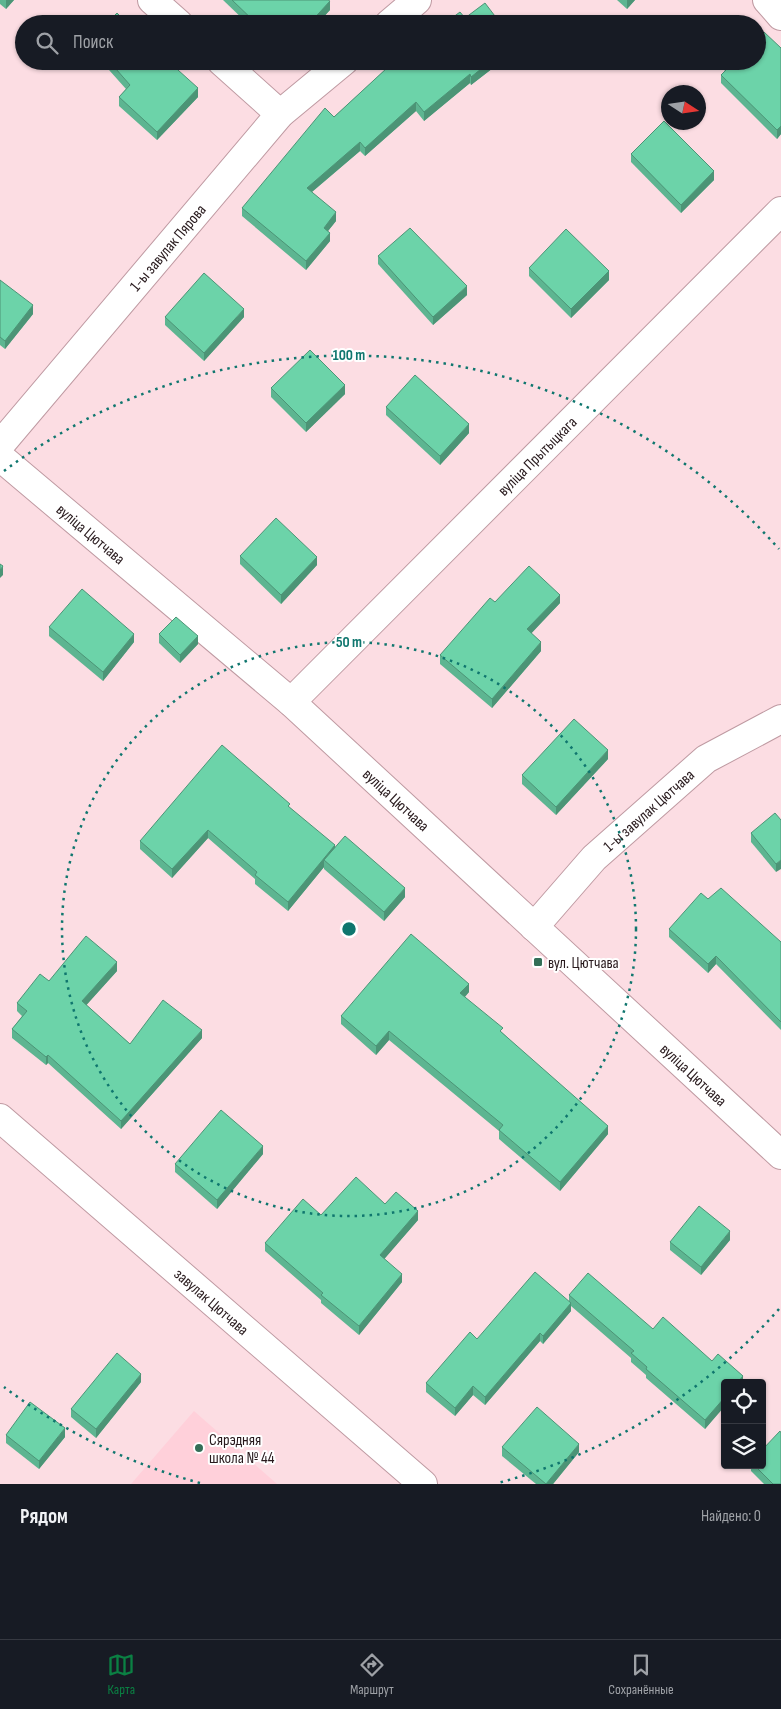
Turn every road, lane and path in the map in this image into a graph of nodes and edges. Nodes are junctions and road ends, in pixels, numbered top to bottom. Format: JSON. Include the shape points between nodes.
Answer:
{"nodes":[{"id":1,"x":152,"y":0,"type":"edge"},
{"id":2,"x":417,"y":0,"type":"edge"},
{"id":3,"x":767,"y":0,"type":"edge"},
{"id":4,"x":168,"y":15,"type":"edge"},
{"id":5,"x":400,"y":15,"type":"edge"},
{"id":6,"x":781,"y":16,"type":"edge"},
{"id":7,"x":231,"y":70,"type":"edge"},
{"id":8,"x":333,"y":70,"type":"edge"},
{"id":9,"x":280,"y":114,"type":"junction"},
{"id":10,"x":781,"y":211,"type":"edge"},
{"id":11,"x":0,"y":445,"type":"edge"},
{"id":12,"x":0,"y":457,"type":"edge"},
{"id":13,"x":291,"y":702,"type":"junction"},
{"id":14,"x":781,"y":719,"type":"edge"},
{"id":15,"x":534,"y":927,"type":"junction"},
{"id":16,"x":0,"y":1118,"type":"edge"},
{"id":17,"x":781,"y":1154,"type":"edge"},
{"id":18,"x":423,"y":1484,"type":"edge"}],
"edges":[{"from":1,"to":4,"type":"street"},
{"from":2,"to":5,"type":"street"},
{"from":3,"to":6,"type":"street"},
{"from":7,"to":9,"type":"street"},
{"from":8,"to":9,"type":"street","name":"1-ы завулак Пярова"},
{"from":9,"to":11,"type":"street","name":"1-ы завулак Пярова"},
{"from":10,"to":13,"type":"street","name":"вуліца Прытыцкага"},
{"from":12,"to":13,"type":"street","name":"вуліца Цютчава"},
{"from":13,"to":15,"type":"street","name":"вуліца Цютчава"},
{"from":14,"to":15,"type":"street","name":"1-ы завулак Цютчава","via":[[706,759],[594,858]]},
{"from":15,"to":17,"type":"street","name":"вуліца Цютчава"},
{"from":16,"to":18,"type":"street","name":"завулак Цютчава"}]}
